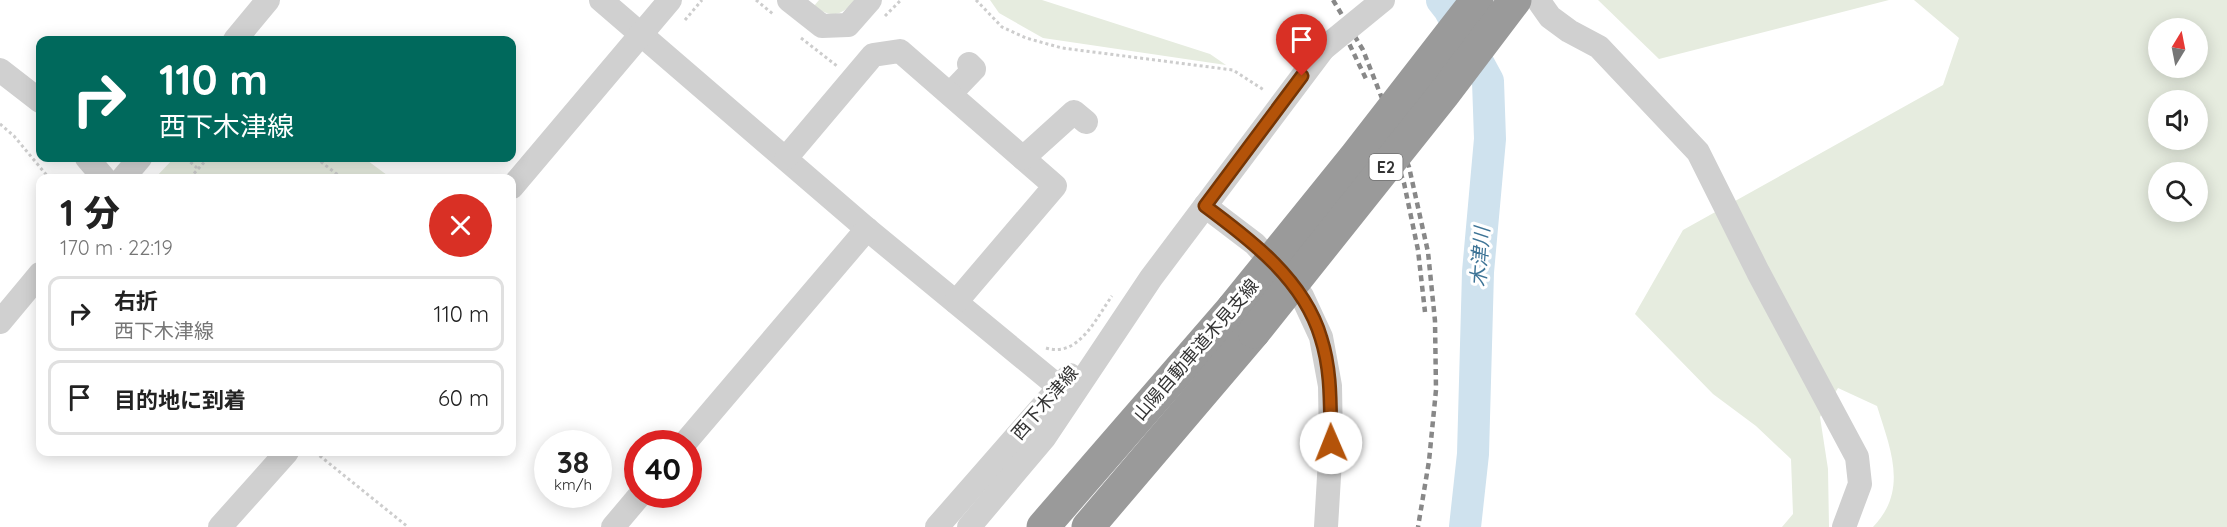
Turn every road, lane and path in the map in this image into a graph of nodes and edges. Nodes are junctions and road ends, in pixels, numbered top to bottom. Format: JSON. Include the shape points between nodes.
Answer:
{"nodes":[{"id":1,"x":268,"y":0,"type":"edge"},
{"id":2,"x":601,"y":0,"type":"edge"},
{"id":3,"x":670,"y":0,"type":"edge"},
{"id":4,"x":702,"y":0,"type":"edge"},
{"id":5,"x":789,"y":0,"type":"edge"},
{"id":6,"x":870,"y":0,"type":"edge"},
{"id":7,"x":975,"y":0,"type":"edge"},
{"id":8,"x":1383,"y":0,"type":"edge"},
{"id":9,"x":1477,"y":0,"type":"edge"},
{"id":10,"x":1515,"y":0,"type":"edge"},
{"id":11,"x":1538,"y":0,"type":"edge"},
{"id":12,"x":685,"y":20,"type":"dead end"},
{"id":13,"x":640,"y":34,"type":"junction"},
{"id":14,"x":238,"y":36,"type":"edge"},
{"id":15,"x":969,"y":64,"type":"dead end"},
{"id":16,"x":0,"y":70,"type":"edge"},
{"id":17,"x":950,"y":94,"type":"junction"},
{"id":18,"x":36,"y":97,"type":"edge"},
{"id":19,"x":1258,"y":99,"type":"dead end"},
{"id":20,"x":1086,"y":122,"type":"dead end"},
{"id":21,"x":0,"y":124,"type":"edge"},
{"id":22,"x":786,"y":158,"type":"junction"},
{"id":23,"x":1023,"y":158,"type":"junction"},
{"id":24,"x":90,"y":162,"type":"edge"},
{"id":25,"x":137,"y":162,"type":"edge"},
{"id":26,"x":190,"y":162,"type":"edge"},
{"id":27,"x":204,"y":162,"type":"edge"},
{"id":28,"x":321,"y":162,"type":"edge"},
{"id":29,"x":197,"y":168,"type":"junction"},
{"id":30,"x":46,"y":174,"type":"edge"},
{"id":31,"x":101,"y":174,"type":"edge"},
{"id":32,"x":126,"y":174,"type":"edge"},
{"id":33,"x":193,"y":174,"type":"edge"},
{"id":34,"x":337,"y":174,"type":"edge"},
{"id":35,"x":516,"y":182,"type":"edge"},
{"id":36,"x":1205,"y":206,"type":"junction"},
{"id":37,"x":867,"y":229,"type":"junction"},
{"id":38,"x":36,"y":279,"type":"edge"},
{"id":39,"x":1119,"y":287,"type":"dead end"},
{"id":40,"x":956,"y":302,"type":"junction"},
{"id":41,"x":1244,"y":320,"type":"junction"},
{"id":42,"x":0,"y":322,"type":"edge"},
{"id":43,"x":1042,"y":347,"type":"dead end"},
{"id":44,"x":1065,"y":392,"type":"junction"},
{"id":45,"x":696,"y":430,"type":"edge"},
{"id":46,"x":283,"y":456,"type":"edge"},
{"id":47,"x":320,"y":456,"type":"edge"},
{"id":48,"x":629,"y":508,"type":"edge"},
{"id":49,"x":220,"y":527,"type":"edge"},
{"id":50,"x":408,"y":527,"type":"edge"},
{"id":51,"x":613,"y":527,"type":"edge"},
{"id":52,"x":937,"y":527,"type":"edge"},
{"id":53,"x":969,"y":527,"type":"edge"},
{"id":54,"x":1043,"y":527,"type":"edge"},
{"id":55,"x":1088,"y":527,"type":"edge"},
{"id":56,"x":1326,"y":527,"type":"edge"},
{"id":57,"x":1844,"y":527,"type":"edge"}],
"edges":[{"from":1,"to":14,"type":"street"},
{"from":2,"to":13,"type":"street"},
{"from":3,"to":13,"type":"street"},
{"from":4,"to":12,"type":"path"},
{"from":5,"to":6,"type":"street","via":[[822,26],[848,24]]},
{"from":7,"to":19,"type":"path","via":[[1002,27],[1062,48],[1233,70],[1265,89]]},
{"from":8,"to":36,"type":"street","name":"西下木津線","bridge":true,"via":[[1323,49]]},
{"from":9,"to":41,"type":"highway","name":"山陽自動車道木見支線","number":"E2","bridge":true,"via":[[1356,156]]},
{"from":10,"to":41,"type":"highway","name":"山陽自動車道木見支線","number":"E2","bridge":true,"via":[[1443,95]]},
{"from":11,"to":57,"type":"street","via":[[1559,24],[1599,47],[1698,153],[1857,457],[1860,484]]},
{"from":13,"to":22,"type":"street"},
{"from":13,"to":35,"type":"street"},
{"from":15,"to":17,"type":"street","via":[[974,69]]},
{"from":16,"to":18,"type":"street"},
{"from":17,"to":22,"type":"street","via":[[900,51],[873,55]]},
{"from":17,"to":23,"type":"street"},
{"from":20,"to":23,"type":"street","via":[[1074,112]]},
{"from":21,"to":30,"type":"path"},
{"from":22,"to":37,"type":"street"},
{"from":23,"to":40,"type":"street","via":[[1055,186]]},
{"from":24,"to":31,"type":"street"},
{"from":25,"to":32,"type":"street"},
{"from":26,"to":29,"type":"path"},
{"from":27,"to":29,"type":"path"},
{"from":28,"to":34,"type":"path"},
{"from":29,"to":33,"type":"path"},
{"from":36,"to":44,"type":"street","name":"西下木津線"},
{"from":36,"to":56,"type":"street","via":[[1255,244],[1302,296],[1321,337],[1330,386]]},
{"from":37,"to":40,"type":"street"},
{"from":37,"to":45,"type":"street"},
{"from":38,"to":42,"type":"street"},
{"from":39,"to":43,"type":"path","via":[[1077,344],[1065,350]]},
{"from":40,"to":44,"type":"street"},
{"from":41,"to":54,"type":"highway","name":"山陽自動車道木見支線","number":"E2"},
{"from":41,"to":55,"type":"highway","name":"山陽自動車道木見支線","number":"E2"},
{"from":44,"to":52,"type":"street","name":"西下木津線"},
{"from":44,"to":53,"type":"street","name":"西下木津線","via":[[1044,438]]},
{"from":46,"to":49,"type":"street"},
{"from":47,"to":50,"type":"path"},
{"from":48,"to":51,"type":"street"}]}
